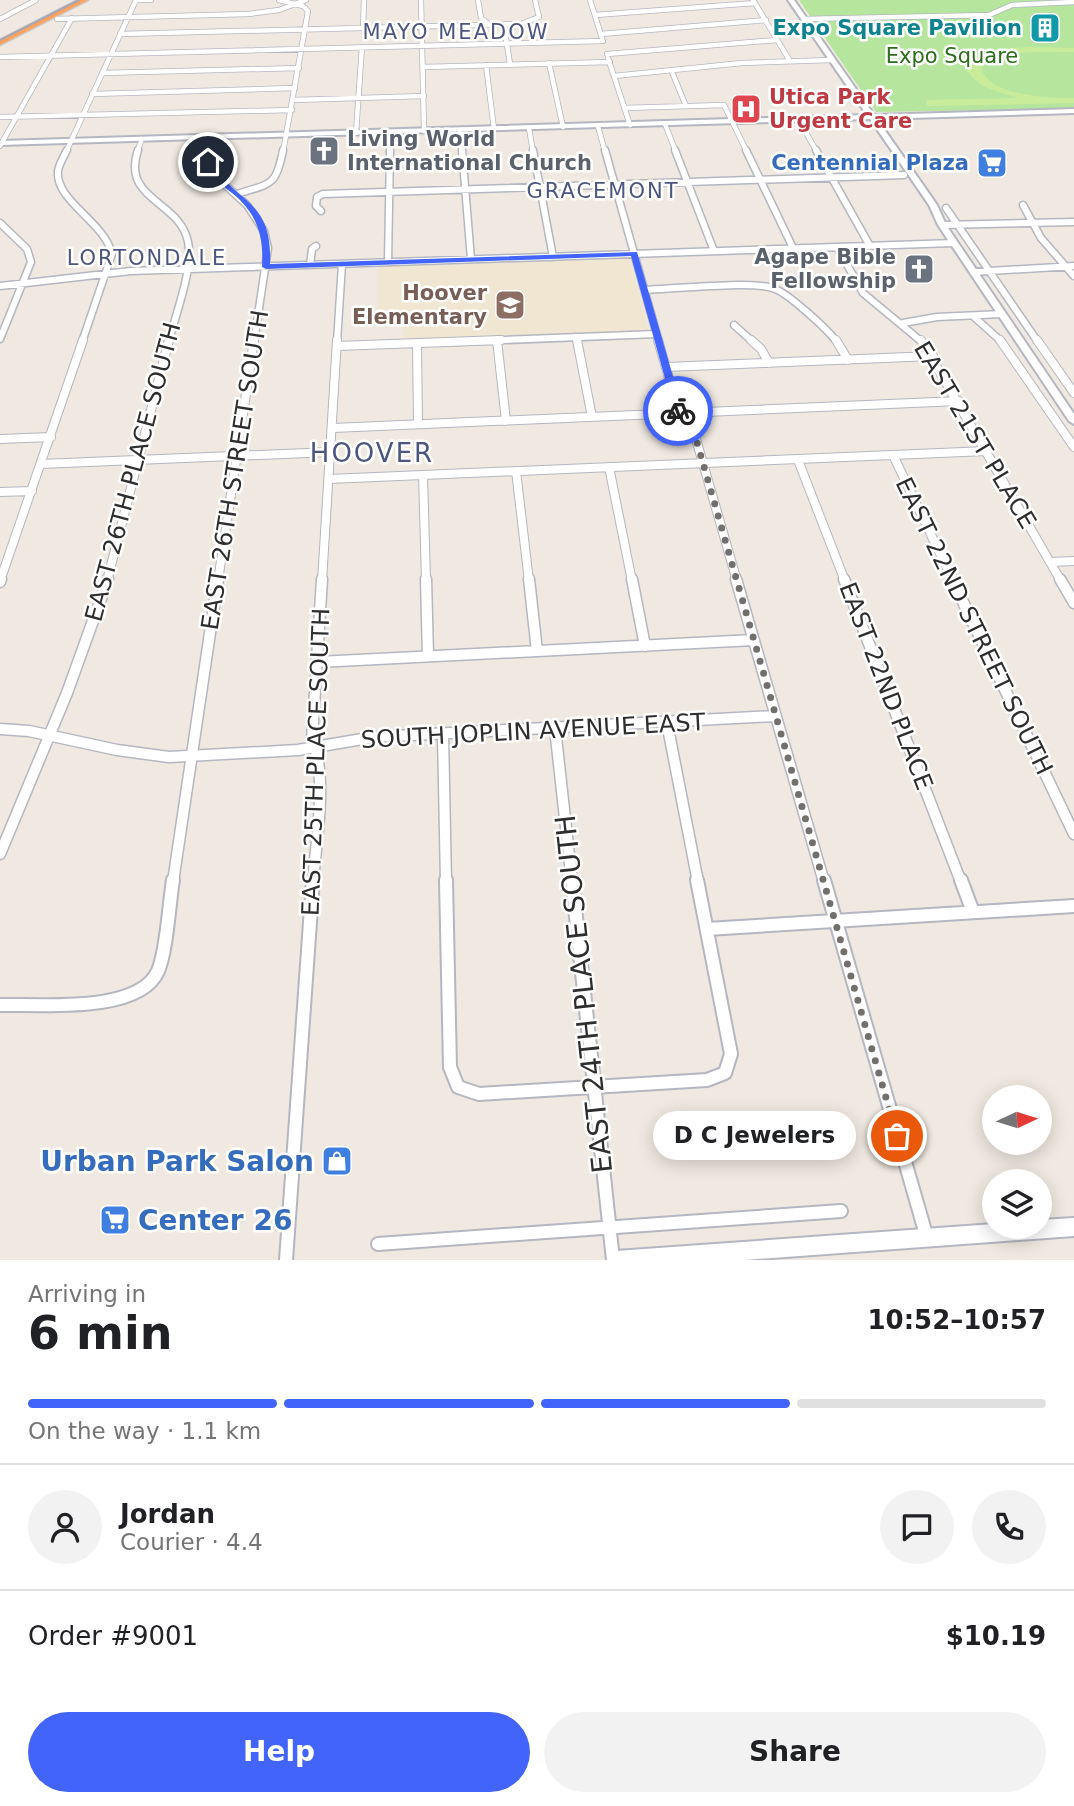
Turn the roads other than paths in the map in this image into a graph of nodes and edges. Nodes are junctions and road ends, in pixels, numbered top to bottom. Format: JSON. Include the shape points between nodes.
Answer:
{"nodes":[{"id":1,"x":36,"y":0,"type":"edge"},
{"id":2,"x":73,"y":0,"type":"edge"},
{"id":3,"x":84,"y":0,"type":"edge"},
{"id":4,"x":136,"y":0,"type":"edge"},
{"id":5,"x":151,"y":0,"type":"edge"},
{"id":6,"x":279,"y":0,"type":"edge"},
{"id":7,"x":306,"y":0,"type":"edge"},
{"id":8,"x":364,"y":0,"type":"edge"},
{"id":9,"x":421,"y":0,"type":"edge"},
{"id":10,"x":478,"y":0,"type":"edge"},
{"id":11,"x":535,"y":0,"type":"edge"},
{"id":12,"x":590,"y":0,"type":"edge"},
{"id":13,"x":791,"y":0,"type":"edge"},
{"id":14,"x":754,"y":2,"type":"edge"},
{"id":15,"x":1016,"y":2,"type":"edge"},
{"id":16,"x":1026,"y":2,"type":"edge"},
{"id":17,"x":1074,"y":2,"type":"edge"},
{"id":18,"x":298,"y":4,"type":"junction"},
{"id":19,"x":0,"y":13,"type":"edge"},
{"id":20,"x":9,"y":14,"type":"junction"},
{"id":21,"x":594,"y":15,"type":"junction"},
{"id":22,"x":128,"y":17,"type":"junction"},
{"id":23,"x":72,"y":18,"type":"junction"},
{"id":24,"x":0,"y":19,"type":"edge"},
{"id":25,"x":57,"y":19,"type":"dead end"},
{"id":26,"x":804,"y":19,"type":"junction"},
{"id":27,"x":766,"y":20,"type":"junction"},
{"id":28,"x":491,"y":25,"type":"junction"},
{"id":29,"x":504,"y":25,"type":"junction"},
{"id":30,"x":422,"y":27,"type":"junction"},
{"id":31,"x":363,"y":28,"type":"junction"},
{"id":32,"x":305,"y":30,"type":"junction"},
{"id":33,"x":120,"y":34,"type":"junction"},
{"id":34,"x":601,"y":34,"type":"junction"},
{"id":35,"x":778,"y":40,"type":"junction"},
{"id":36,"x":603,"y":41,"type":"junction"},
{"id":37,"x":0,"y":42,"type":"edge"},
{"id":38,"x":507,"y":44,"type":"junction"},
{"id":39,"x":422,"y":46,"type":"junction"},
{"id":40,"x":362,"y":47,"type":"junction"},
{"id":41,"x":302,"y":49,"type":"junction"},
{"id":42,"x":111,"y":54,"type":"junction"},
{"id":43,"x":607,"y":54,"type":"junction"},
{"id":44,"x":51,"y":55,"type":"junction"},
{"id":45,"x":0,"y":57,"type":"edge"},
{"id":46,"x":832,"y":60,"type":"junction"},
{"id":47,"x":790,"y":61,"type":"junction"},
{"id":48,"x":610,"y":62,"type":"junction"},
{"id":49,"x":549,"y":63,"type":"junction"},
{"id":50,"x":510,"y":64,"type":"junction"},
{"id":51,"x":486,"y":65,"type":"junction"},
{"id":52,"x":423,"y":67,"type":"junction"},
{"id":53,"x":299,"y":68,"type":"junction"},
{"id":54,"x":672,"y":72,"type":"junction"},
{"id":55,"x":102,"y":73,"type":"junction"},
{"id":56,"x":614,"y":76,"type":"junction"},
{"id":57,"x":295,"y":88,"type":"junction"},
{"id":58,"x":92,"y":94,"type":"junction"},
{"id":59,"x":424,"y":96,"type":"junction"},
{"id":60,"x":358,"y":98,"type":"junction"},
{"id":61,"x":293,"y":100,"type":"junction"},
{"id":62,"x":686,"y":106,"type":"junction"},
{"id":63,"x":624,"y":108,"type":"junction"},
{"id":64,"x":292,"y":110,"type":"junction"},
{"id":65,"x":1074,"y":113,"type":"edge"},
{"id":66,"x":82,"y":116,"type":"junction"},
{"id":67,"x":0,"y":117,"type":"edge"},
{"id":68,"x":17,"y":117,"type":"junction"},
{"id":69,"x":869,"y":118,"type":"junction"},
{"id":70,"x":732,"y":122,"type":"junction"},
{"id":71,"x":800,"y":122,"type":"junction"},
{"id":72,"x":665,"y":124,"type":"junction"},
{"id":73,"x":630,"y":125,"type":"junction"},
{"id":74,"x":598,"y":126,"type":"junction"},
{"id":75,"x":563,"y":127,"type":"junction"},
{"id":76,"x":529,"y":128,"type":"junction"},
{"id":77,"x":494,"y":129,"type":"junction"},
{"id":78,"x":460,"y":130,"type":"junction"},
{"id":79,"x":424,"y":131,"type":"junction"},
{"id":80,"x":390,"y":132,"type":"junction"},
{"id":81,"x":356,"y":133,"type":"junction"},
{"id":82,"x":286,"y":135,"type":"junction"},
{"id":83,"x":216,"y":137,"type":"junction"},
{"id":84,"x":142,"y":139,"type":"junction"},
{"id":85,"x":70,"y":141,"type":"junction"},
{"id":86,"x":1,"y":144,"type":"edge"},
{"id":87,"x":907,"y":174,"type":"junction"},
{"id":88,"x":832,"y":178,"type":"junction"},
{"id":89,"x":760,"y":180,"type":"junction"},
{"id":90,"x":687,"y":183,"type":"junction"},
{"id":91,"x":614,"y":185,"type":"junction"},
{"id":92,"x":540,"y":187,"type":"junction"},
{"id":93,"x":465,"y":190,"type":"junction"},
{"id":94,"x":389,"y":192,"type":"junction"},
{"id":95,"x":237,"y":194,"type":"junction"},
{"id":96,"x":1023,"y":205,"type":"dead end"},
{"id":97,"x":946,"y":208,"type":"dead end"},
{"id":98,"x":321,"y":211,"type":"dead end"},
{"id":99,"x":1033,"y":222,"type":"junction"},
{"id":100,"x":1074,"y":222,"type":"edge"},
{"id":101,"x":0,"y":223,"type":"edge"},
{"id":102,"x":958,"y":224,"type":"junction"},
{"id":103,"x":942,"y":225,"type":"junction"},
{"id":104,"x":954,"y":243,"type":"junction"},
{"id":105,"x":316,"y":246,"type":"dead end"},
{"id":106,"x":870,"y":246,"type":"junction"},
{"id":107,"x":837,"y":247,"type":"junction"},
{"id":108,"x":793,"y":248,"type":"junction"},
{"id":109,"x":714,"y":251,"type":"junction"},
{"id":110,"x":634,"y":254,"type":"junction"},
{"id":111,"x":553,"y":257,"type":"junction"},
{"id":112,"x":471,"y":259,"type":"junction"},
{"id":113,"x":388,"y":262,"type":"junction"},
{"id":114,"x":342,"y":264,"type":"junction"},
{"id":115,"x":310,"y":265,"type":"junction"},
{"id":116,"x":1070,"y":266,"type":"edge"},
{"id":117,"x":266,"y":267,"type":"junction"},
{"id":118,"x":187,"y":269,"type":"junction"},
{"id":119,"x":990,"y":271,"type":"junction"},
{"id":120,"x":108,"y":272,"type":"junction"},
{"id":121,"x":973,"y":272,"type":"junction"},
{"id":122,"x":1074,"y":276,"type":"edge"},
{"id":123,"x":25,"y":282,"type":"junction"},
{"id":124,"x":0,"y":286,"type":"edge"},
{"id":125,"x":645,"y":290,"type":"junction"},
{"id":126,"x":1002,"y":314,"type":"junction"},
{"id":127,"x":972,"y":316,"type":"junction"},
{"id":128,"x":903,"y":323,"type":"junction"},
{"id":129,"x":734,"y":325,"type":"dead end"},
{"id":130,"x":657,"y":334,"type":"junction"},
{"id":131,"x":576,"y":337,"type":"junction"},
{"id":132,"x":0,"y":339,"type":"edge"},
{"id":133,"x":497,"y":340,"type":"junction"},
{"id":134,"x":417,"y":343,"type":"junction"},
{"id":135,"x":337,"y":346,"type":"junction"},
{"id":136,"x":933,"y":356,"type":"junction"},
{"id":137,"x":848,"y":360,"type":"junction"},
{"id":138,"x":769,"y":363,"type":"junction"},
{"id":139,"x":666,"y":367,"type":"junction"},
{"id":140,"x":1074,"y":393,"type":"edge"},
{"id":141,"x":1056,"y":394,"type":"junction"},
{"id":142,"x":959,"y":401,"type":"junction"},
{"id":143,"x":679,"y":413,"type":"junction"},
{"id":144,"x":592,"y":417,"type":"junction"},
{"id":145,"x":506,"y":421,"type":"junction"},
{"id":146,"x":1074,"y":421,"type":"edge"},
{"id":147,"x":418,"y":424,"type":"junction"},
{"id":148,"x":333,"y":428,"type":"junction"},
{"id":149,"x":51,"y":437,"type":"junction"},
{"id":150,"x":0,"y":439,"type":"edge"},
{"id":151,"x":1074,"y":447,"type":"edge"},
{"id":152,"x":987,"y":451,"type":"junction"},
{"id":153,"x":331,"y":452,"type":"junction"},
{"id":154,"x":236,"y":456,"type":"junction"},
{"id":155,"x":893,"y":456,"type":"junction"},
{"id":156,"x":138,"y":460,"type":"junction"},
{"id":157,"x":798,"y":460,"type":"junction"},
{"id":158,"x":41,"y":464,"type":"junction"},
{"id":159,"x":702,"y":464,"type":"junction"},
{"id":160,"x":609,"y":467,"type":"junction"},
{"id":161,"x":516,"y":471,"type":"junction"},
{"id":162,"x":423,"y":475,"type":"junction"},
{"id":163,"x":329,"y":479,"type":"junction"},
{"id":164,"x":32,"y":491,"type":"junction"},
{"id":165,"x":0,"y":492,"type":"edge"},
{"id":166,"x":1074,"y":561,"type":"edge"},
{"id":167,"x":1050,"y":562,"type":"junction"},
{"id":168,"x":0,"y":582,"type":"edge"},
{"id":169,"x":1074,"y":603,"type":"edge"},
{"id":170,"x":754,"y":640,"type":"junction"},
{"id":171,"x":645,"y":646,"type":"junction"},
{"id":172,"x":537,"y":651,"type":"junction"},
{"id":173,"x":428,"y":656,"type":"junction"},
{"id":174,"x":317,"y":662,"type":"junction"},
{"id":175,"x":775,"y":716,"type":"junction"},
{"id":176,"x":667,"y":723,"type":"junction"},
{"id":177,"x":555,"y":728,"type":"junction"},
{"id":178,"x":0,"y":729,"type":"edge"},
{"id":179,"x":443,"y":734,"type":"junction"},
{"id":180,"x":48,"y":735,"type":"junction"},
{"id":181,"x":315,"y":748,"type":"junction"},
{"id":182,"x":193,"y":756,"type":"junction"},
{"id":183,"x":1074,"y":834,"type":"edge"},
{"id":184,"x":0,"y":854,"type":"edge"},
{"id":185,"x":1074,"y":906,"type":"edge"},
{"id":186,"x":973,"y":912,"type":"junction"},
{"id":187,"x":836,"y":921,"type":"junction"},
{"id":188,"x":707,"y":929,"type":"junction"},
{"id":189,"x":0,"y":1005,"type":"edge"},
{"id":190,"x":594,"y":1087,"type":"junction"},
{"id":191,"x":841,"y":1211,"type":"dead end"},
{"id":192,"x":1074,"y":1227,"type":"edge"},
{"id":193,"x":610,"y":1228,"type":"junction"},
{"id":194,"x":928,"y":1238,"type":"junction"},
{"id":195,"x":378,"y":1244,"type":"dead end"},
{"id":196,"x":724,"y":1256,"type":"edge"},
{"id":197,"x":286,"y":1260,"type":"edge"},
{"id":198,"x":615,"y":1260,"type":"edge"}],
"edges":[{"from":1,"to":20,"type":"street"},
{"from":2,"to":37,"type":"highway"},
{"from":3,"to":37,"type":"highway"},
{"from":4,"to":5,"type":"street"},
{"from":4,"to":22,"type":"street"},
{"from":6,"to":18,"type":"street"},
{"from":7,"to":18,"type":"street"},
{"from":8,"to":31,"type":"street"},
{"from":9,"to":30,"type":"street"},
{"from":10,"to":28,"type":"street","via":[[481,18]]},
{"from":11,"to":29,"type":"street","via":[[539,17]]},
{"from":12,"to":21,"type":"street"},
{"from":13,"to":26,"type":"main road"},
{"from":14,"to":21,"type":"street"},
{"from":14,"to":27,"type":"street"},
{"from":15,"to":16,"type":"street"},
{"from":15,"to":26,"type":"street","via":[[989,15]]},
{"from":16,"to":17,"type":"street"},
{"from":18,"to":22,"type":"street","via":[[259,13]]},
{"from":18,"to":32,"type":"street","via":[[308,9]]},
{"from":19,"to":20,"type":"street"},
{"from":20,"to":24,"type":"street"},
{"from":21,"to":34,"type":"street"},
{"from":22,"to":23,"type":"street"},
{"from":22,"to":33,"type":"street"},
{"from":23,"to":25,"type":"street"},
{"from":23,"to":44,"type":"street"},
{"from":26,"to":46,"type":"main road"},
{"from":27,"to":34,"type":"street"},
{"from":27,"to":35,"type":"street"},
{"from":28,"to":29,"type":"street"},
{"from":28,"to":30,"type":"street"},
{"from":29,"to":38,"type":"street"},
{"from":30,"to":31,"type":"street"},
{"from":30,"to":39,"type":"street"},
{"from":31,"to":32,"type":"street"},
{"from":32,"to":33,"type":"street"},
{"from":32,"to":41,"type":"street"},
{"from":33,"to":42,"type":"street"},
{"from":34,"to":36,"type":"street"},
{"from":35,"to":43,"type":"street"},
{"from":35,"to":47,"type":"street"},
{"from":36,"to":38,"type":"street"},
{"from":36,"to":43,"type":"street"},
{"from":38,"to":39,"type":"street"},
{"from":38,"to":50,"type":"street"},
{"from":39,"to":40,"type":"street"},
{"from":39,"to":52,"type":"street"},
{"from":40,"to":41,"type":"street"},
{"from":40,"to":60,"type":"street"},
{"from":41,"to":42,"type":"street"},
{"from":41,"to":53,"type":"street"},
{"from":42,"to":44,"type":"street"},
{"from":42,"to":55,"type":"street"},
{"from":43,"to":48,"type":"street"},
{"from":44,"to":45,"type":"street"},
{"from":44,"to":68,"type":"street"},
{"from":46,"to":47,"type":"street"},
{"from":46,"to":69,"type":"main road","via":[[841,81]]},
{"from":47,"to":54,"type":"street"},
{"from":48,"to":49,"type":"street"},
{"from":48,"to":56,"type":"street"},
{"from":49,"to":50,"type":"street"},
{"from":49,"to":75,"type":"street"},
{"from":50,"to":51,"type":"street"},
{"from":51,"to":52,"type":"street"},
{"from":51,"to":77,"type":"street"},
{"from":52,"to":59,"type":"street"},
{"from":53,"to":55,"type":"street"},
{"from":53,"to":57,"type":"street"},
{"from":54,"to":56,"type":"street"},
{"from":54,"to":62,"type":"street"},
{"from":55,"to":58,"type":"street"},
{"from":56,"to":63,"type":"street"},
{"from":57,"to":58,"type":"street"},
{"from":57,"to":61,"type":"street"},
{"from":58,"to":66,"type":"street"},
{"from":59,"to":60,"type":"street"},
{"from":59,"to":79,"type":"street"},
{"from":60,"to":61,"type":"street"},
{"from":60,"to":81,"type":"street"},
{"from":61,"to":64,"type":"street"},
{"from":62,"to":63,"type":"street"},
{"from":62,"to":70,"type":"street","via":[[724,105]]},
{"from":63,"to":73,"type":"street"},
{"from":64,"to":66,"type":"street"},
{"from":64,"to":82,"type":"street"},
{"from":65,"to":69,"type":"main road"},
{"from":66,"to":68,"type":"street"},
{"from":66,"to":85,"type":"street"},
{"from":67,"to":68,"type":"street"},
{"from":68,"to":86,"type":"street"},
{"from":69,"to":70,"type":"main road"},
{"from":69,"to":71,"type":"main road"},
{"from":69,"to":87,"type":"main road"},
{"from":70,"to":71,"type":"main road"},
{"from":70,"to":72,"type":"main road"},
{"from":70,"to":89,"type":"street"},
{"from":71,"to":88,"type":"street"},
{"from":72,"to":73,"type":"main road"},
{"from":72,"to":90,"type":"street"},
{"from":73,"to":74,"type":"main road"},
{"from":74,"to":75,"type":"main road"},
{"from":74,"to":91,"type":"street"},
{"from":75,"to":76,"type":"main road"},
{"from":76,"to":77,"type":"main road"},
{"from":76,"to":92,"type":"street"},
{"from":77,"to":78,"type":"main road"},
{"from":78,"to":79,"type":"main road"},
{"from":78,"to":93,"type":"street"},
{"from":79,"to":80,"type":"main road"},
{"from":80,"to":81,"type":"main road"},
{"from":80,"to":94,"type":"street"},
{"from":81,"to":82,"type":"main road"},
{"from":82,"to":83,"type":"main road"},
{"from":82,"to":95,"type":"street","via":[[275,181]]},
{"from":83,"to":84,"type":"main road"},
{"from":83,"to":95,"type":"street","name":"EAST 26TH STREET SOUTH","via":[[209,167]]},
{"from":84,"to":85,"type":"main road"},
{"from":84,"to":118,"type":"street","name":"EAST 26TH PLACE SOUTH","via":[[135,176],[184,226],[190,246]]},
{"from":85,"to":86,"type":"main road"},
{"from":85,"to":120,"type":"street","via":[[58,170],[60,187],[110,242]]},
{"from":87,"to":88,"type":"street"},
{"from":87,"to":103,"type":"main road"},
{"from":88,"to":89,"type":"street"},
{"from":88,"to":106,"type":"street"},
{"from":89,"to":90,"type":"street"},
{"from":89,"to":108,"type":"street"},
{"from":90,"to":91,"type":"street"},
{"from":90,"to":109,"type":"street"},
{"from":91,"to":92,"type":"street"},
{"from":91,"to":110,"type":"street"},
{"from":92,"to":93,"type":"street"},
{"from":92,"to":111,"type":"street"},
{"from":93,"to":94,"type":"street"},
{"from":93,"to":112,"type":"street"},
{"from":94,"to":98,"type":"street","via":[[318,195],[316,206]]},
{"from":94,"to":113,"type":"street"},
{"from":95,"to":117,"type":"street","name":"EAST 26TH STREET SOUTH","via":[[262,223],[268,248]]},
{"from":96,"to":99,"type":"street"},
{"from":97,"to":102,"type":"street"},
{"from":99,"to":100,"type":"street"},
{"from":99,"to":102,"type":"street"},
{"from":99,"to":116,"type":"street","via":[[1041,238]]},
{"from":101,"to":123,"type":"street","via":[[32,258]]},
{"from":102,"to":103,"type":"street"},
{"from":102,"to":119,"type":"street"},
{"from":103,"to":104,"type":"main road"},
{"from":104,"to":106,"type":"street"},
{"from":104,"to":121,"type":"main road"},
{"from":105,"to":115,"type":"street"},
{"from":106,"to":107,"type":"street"},
{"from":107,"to":108,"type":"street"},
{"from":107,"to":128,"type":"street","name":"EAST 21ST PLACE","via":[[863,293]]},
{"from":108,"to":109,"type":"street"},
{"from":109,"to":110,"type":"street"},
{"from":110,"to":111,"type":"street"},
{"from":110,"to":125,"type":"street"},
{"from":111,"to":112,"type":"street"},
{"from":112,"to":113,"type":"street"},
{"from":113,"to":114,"type":"street"},
{"from":114,"to":115,"type":"street"},
{"from":114,"to":135,"type":"street","name":"EAST 25TH PLACE SOUTH"},
{"from":115,"to":117,"type":"street"},
{"from":116,"to":119,"type":"street"},
{"from":116,"to":122,"type":"street"},
{"from":117,"to":118,"type":"street"},
{"from":117,"to":154,"type":"street","name":"EAST 26TH STREET SOUTH"},
{"from":118,"to":120,"type":"street"},
{"from":118,"to":156,"type":"street","name":"EAST 26TH PLACE SOUTH"},
{"from":119,"to":121,"type":"street"},
{"from":119,"to":140,"type":"street"},
{"from":120,"to":123,"type":"street"},
{"from":120,"to":149,"type":"street"},
{"from":121,"to":126,"type":"main road"},
{"from":123,"to":124,"type":"street"},
{"from":123,"to":132,"type":"street"},
{"from":125,"to":130,"type":"street"},
{"from":125,"to":137,"type":"street","via":[[776,289],[826,329]]},
{"from":126,"to":127,"type":"street"},
{"from":126,"to":141,"type":"main road"},
{"from":127,"to":128,"type":"street"},
{"from":127,"to":151,"type":"street","via":[[1003,342]]},
{"from":128,"to":136,"type":"street","name":"EAST 21ST PLACE"},
{"from":129,"to":138,"type":"street","via":[[761,349]]},
{"from":130,"to":131,"type":"street"},
{"from":130,"to":139,"type":"street"},
{"from":131,"to":133,"type":"street"},
{"from":131,"to":144,"type":"street"},
{"from":133,"to":134,"type":"street"},
{"from":133,"to":145,"type":"street"},
{"from":134,"to":135,"type":"street"},
{"from":134,"to":147,"type":"street"},
{"from":135,"to":148,"type":"street","name":"EAST 25TH PLACE SOUTH"},
{"from":136,"to":137,"type":"street"},
{"from":136,"to":142,"type":"street","name":"EAST 21ST PLACE"},
{"from":137,"to":138,"type":"street"},
{"from":138,"to":139,"type":"street"},
{"from":139,"to":143,"type":"street"},
{"from":140,"to":141,"type":"street"},
{"from":141,"to":146,"type":"main road"},
{"from":142,"to":143,"type":"street"},
{"from":142,"to":152,"type":"street","name":"EAST 21ST PLACE"},
{"from":143,"to":144,"type":"street"},
{"from":143,"to":159,"type":"street","via":[[692,432]]},
{"from":144,"to":145,"type":"street"},
{"from":145,"to":147,"type":"street"},
{"from":147,"to":148,"type":"street"},
{"from":148,"to":153,"type":"street","name":"EAST 25TH PLACE SOUTH"},
{"from":149,"to":150,"type":"street"},
{"from":149,"to":158,"type":"street"},
{"from":152,"to":155,"type":"street"},
{"from":152,"to":167,"type":"street","name":"EAST 21ST PLACE"},
{"from":153,"to":154,"type":"street"},
{"from":153,"to":163,"type":"street","name":"EAST 25TH PLACE SOUTH"},
{"from":154,"to":156,"type":"street"},
{"from":154,"to":182,"type":"street","name":"EAST 26TH STREET SOUTH"},
{"from":155,"to":157,"type":"street"},
{"from":155,"to":183,"type":"street","name":"EAST 22ND STREET SOUTH"},
{"from":156,"to":158,"type":"street"},
{"from":156,"to":180,"type":"street","name":"EAST 26TH PLACE SOUTH","via":[[109,576]]},
{"from":157,"to":159,"type":"street"},
{"from":157,"to":186,"type":"street","name":"EAST 22ND PLACE"},
{"from":158,"to":164,"type":"street"},
{"from":159,"to":160,"type":"street"},
{"from":159,"to":170,"type":"street"},
{"from":160,"to":161,"type":"street"},
{"from":160,"to":171,"type":"street"},
{"from":161,"to":162,"type":"street"},
{"from":161,"to":172,"type":"street"},
{"from":162,"to":163,"type":"street"},
{"from":162,"to":173,"type":"street"},
{"from":163,"to":174,"type":"street","name":"EAST 25TH PLACE SOUTH"},
{"from":164,"to":165,"type":"street"},
{"from":164,"to":168,"type":"street"},
{"from":166,"to":167,"type":"street"},
{"from":167,"to":169,"type":"street","name":"EAST 21ST PLACE"},
{"from":170,"to":171,"type":"street"},
{"from":170,"to":175,"type":"street"},
{"from":171,"to":172,"type":"street"},
{"from":172,"to":173,"type":"street"},
{"from":173,"to":174,"type":"street"},
{"from":174,"to":181,"type":"street","name":"EAST 25TH PLACE SOUTH"},
{"from":175,"to":176,"type":"street","name":"SOUTH JOPLIN AVENUE EAST"},
{"from":175,"to":187,"type":"street"},
{"from":176,"to":177,"type":"street","name":"SOUTH JOPLIN AVENUE EAST"},
{"from":176,"to":188,"type":"street"},
{"from":177,"to":179,"type":"street","name":"SOUTH JOPLIN AVENUE EAST"},
{"from":177,"to":190,"type":"street","name":"EAST 24TH PLACE SOUTH"},
{"from":178,"to":180,"type":"street","name":"SOUTH JOPLIN AVENUE EAST"},
{"from":179,"to":181,"type":"street","name":"SOUTH JOPLIN AVENUE EAST","via":[[374,737]]},
{"from":179,"to":190,"type":"street","via":[[453,1081],[458,1088],[479,1094]]},
{"from":180,"to":182,"type":"street","name":"SOUTH JOPLIN AVENUE EAST","via":[[150,756]]},
{"from":180,"to":184,"type":"street","name":"EAST 26TH PLACE SOUTH"},
{"from":181,"to":182,"type":"street","name":"SOUTH JOPLIN AVENUE EAST"},
{"from":181,"to":197,"type":"street","name":"EAST 25TH PLACE SOUTH","via":[[320,780]]},
{"from":182,"to":189,"type":"street","name":"EAST 26TH STREET SOUTH","via":[[155,979],[137,993],[115,999]]},
{"from":185,"to":186,"type":"street"},
{"from":186,"to":187,"type":"street"},
{"from":187,"to":188,"type":"street"},
{"from":187,"to":194,"type":"street"},
{"from":188,"to":190,"type":"street","via":[[731,1054],[727,1073],[717,1079]]},
{"from":190,"to":193,"type":"street","name":"EAST 24TH PLACE SOUTH"},
{"from":191,"to":193,"type":"street"},
{"from":192,"to":194,"type":"main road"},
{"from":193,"to":195,"type":"street"},
{"from":193,"to":198,"type":"street","name":"EAST 24TH PLACE SOUTH"},
{"from":194,"to":196,"type":"main road"},
{"from":196,"to":198,"type":"main road"}]}
